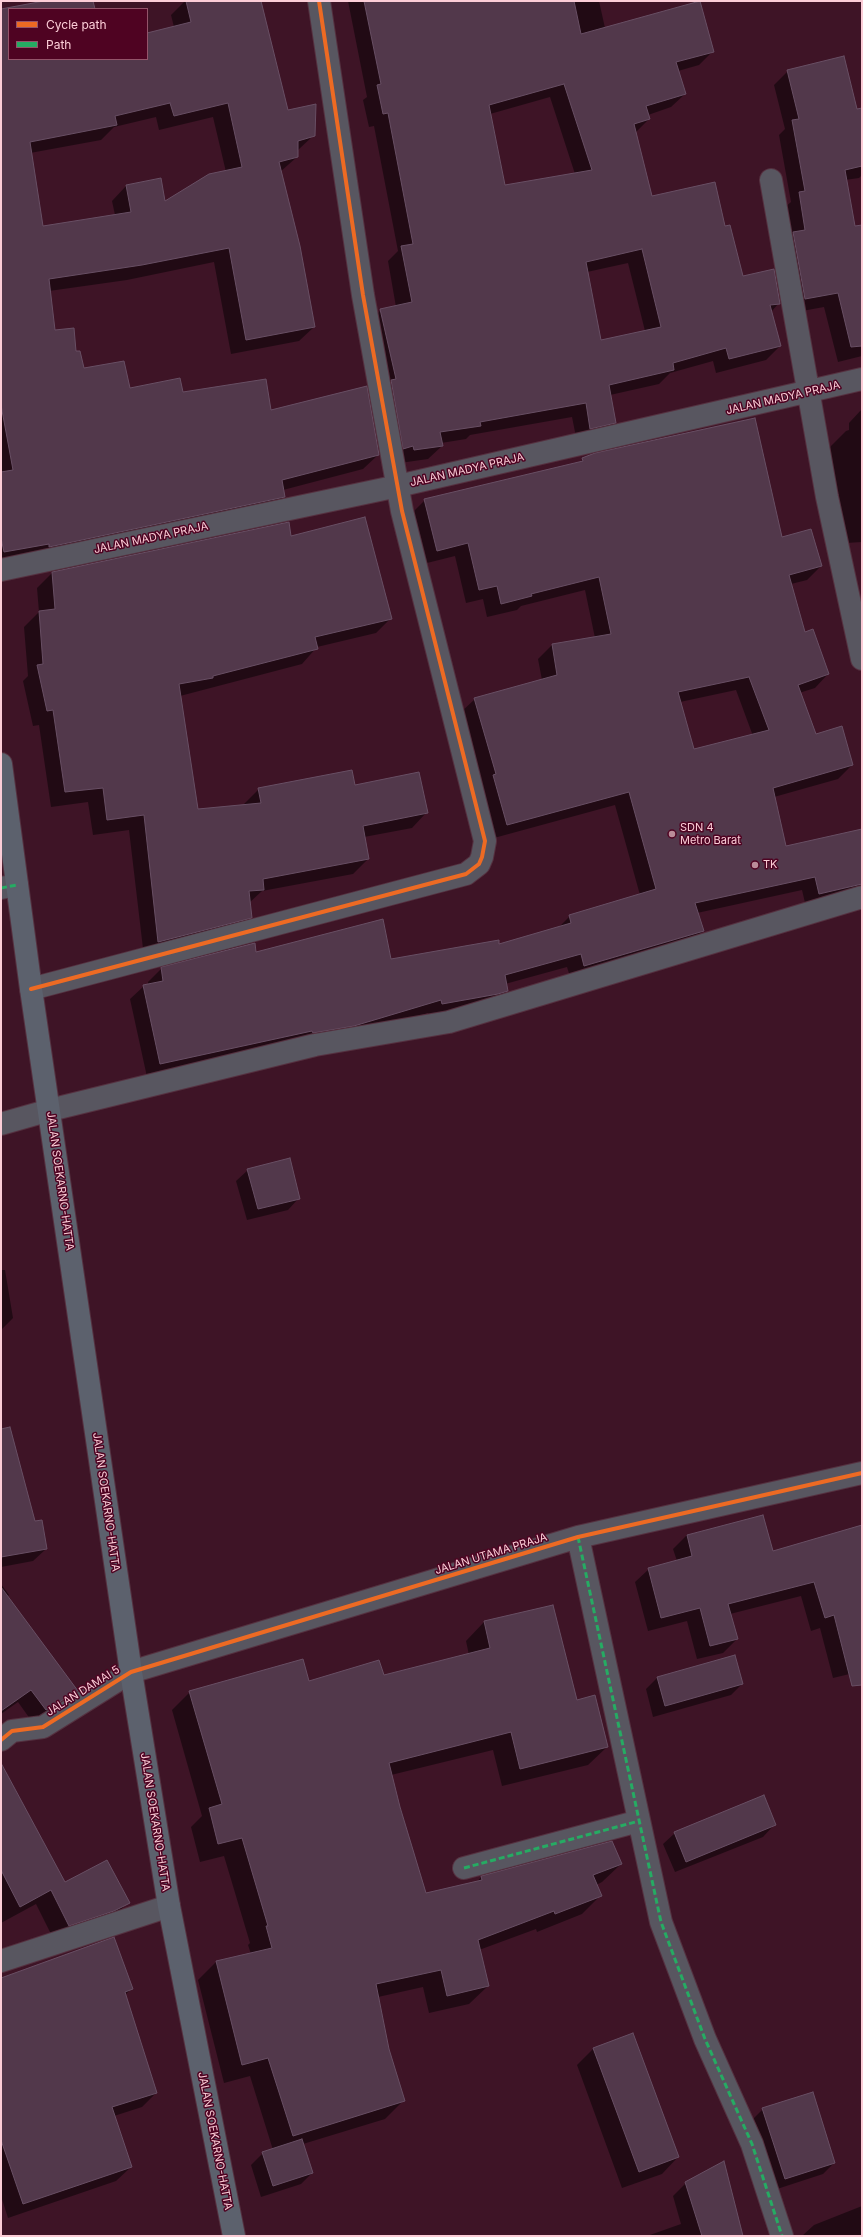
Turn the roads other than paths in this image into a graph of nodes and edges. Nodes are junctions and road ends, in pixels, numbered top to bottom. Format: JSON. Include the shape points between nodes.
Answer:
{"nodes":[{"id":1,"x":319,"y":1,"type":"edge"},
{"id":2,"x":771,"y":180,"type":"dead end"},
{"id":3,"x":862,"y":379,"type":"edge"},
{"id":4,"x":808,"y":393,"type":"junction"},
{"id":5,"x":398,"y":486,"type":"junction"},
{"id":6,"x":1,"y":570,"type":"edge"},
{"id":7,"x":862,"y":659,"type":"edge"},
{"id":8,"x":1,"y":764,"type":"edge"},
{"id":9,"x":9,"y":886,"type":"edge"},
{"id":10,"x":862,"y":897,"type":"edge"},
{"id":11,"x":31,"y":988,"type":"junction"},
{"id":12,"x":50,"y":1110,"type":"junction"},
{"id":13,"x":1,"y":1124,"type":"edge"},
{"id":14,"x":862,"y":1473,"type":"edge"},
{"id":15,"x":578,"y":1537,"type":"junction"},
{"id":16,"x":131,"y":1672,"type":"junction"},
{"id":17,"x":1,"y":1740,"type":"edge"},
{"id":18,"x":639,"y":1821,"type":"junction"},
{"id":19,"x":464,"y":1868,"type":"dead end"},
{"id":20,"x":168,"y":1906,"type":"junction"},
{"id":21,"x":1,"y":1961,"type":"edge"},
{"id":22,"x":234,"y":2236,"type":"edge"},
{"id":23,"x":782,"y":2236,"type":"edge"}],
"edges":[{"from":1,"to":5,"type":"street","via":[[362,295]]},
{"from":2,"to":4,"type":"street"},
{"from":3,"to":4,"type":"street","name":"JALAN MADYA PRAJA"},
{"from":4,"to":5,"type":"street","name":"JALAN MADYA PRAJA"},
{"from":4,"to":7,"type":"street","via":[[827,497]]},
{"from":5,"to":6,"type":"street","name":"JALAN MADYA PRAJA"},
{"from":5,"to":11,"type":"street","via":[[402,511],[485,841],[479,864],[466,874]]},
{"from":8,"to":9,"type":"main road","name":"JALAN SOEKARNO-HATTA"},
{"from":9,"to":11,"type":"main road","name":"JALAN SOEKARNO-HATTA"},
{"from":10,"to":12,"type":"street","via":[[449,1022],[315,1045]]},
{"from":11,"to":12,"type":"main road","name":"JALAN SOEKARNO-HATTA"},
{"from":12,"to":13,"type":"street"},
{"from":12,"to":16,"type":"main road","name":"JALAN SOEKARNO-HATTA"},
{"from":14,"to":15,"type":"street","name":"JALAN UTAMA PRAJA"},
{"from":15,"to":16,"type":"street","name":"JALAN UTAMA PRAJA"},
{"from":15,"to":18,"type":"street"},
{"from":16,"to":17,"type":"street","name":"JALAN DAMAI 5","via":[[43,1727],[12,1731]]},
{"from":16,"to":20,"type":"main road","name":"JALAN SOEKARNO-HATTA"},
{"from":18,"to":19,"type":"street"},
{"from":18,"to":23,"type":"street","via":[[661,1922],[705,2039],[752,2144]]},
{"from":20,"to":21,"type":"street"},
{"from":20,"to":22,"type":"main road","name":"JALAN SOEKARNO-HATTA"}]}
